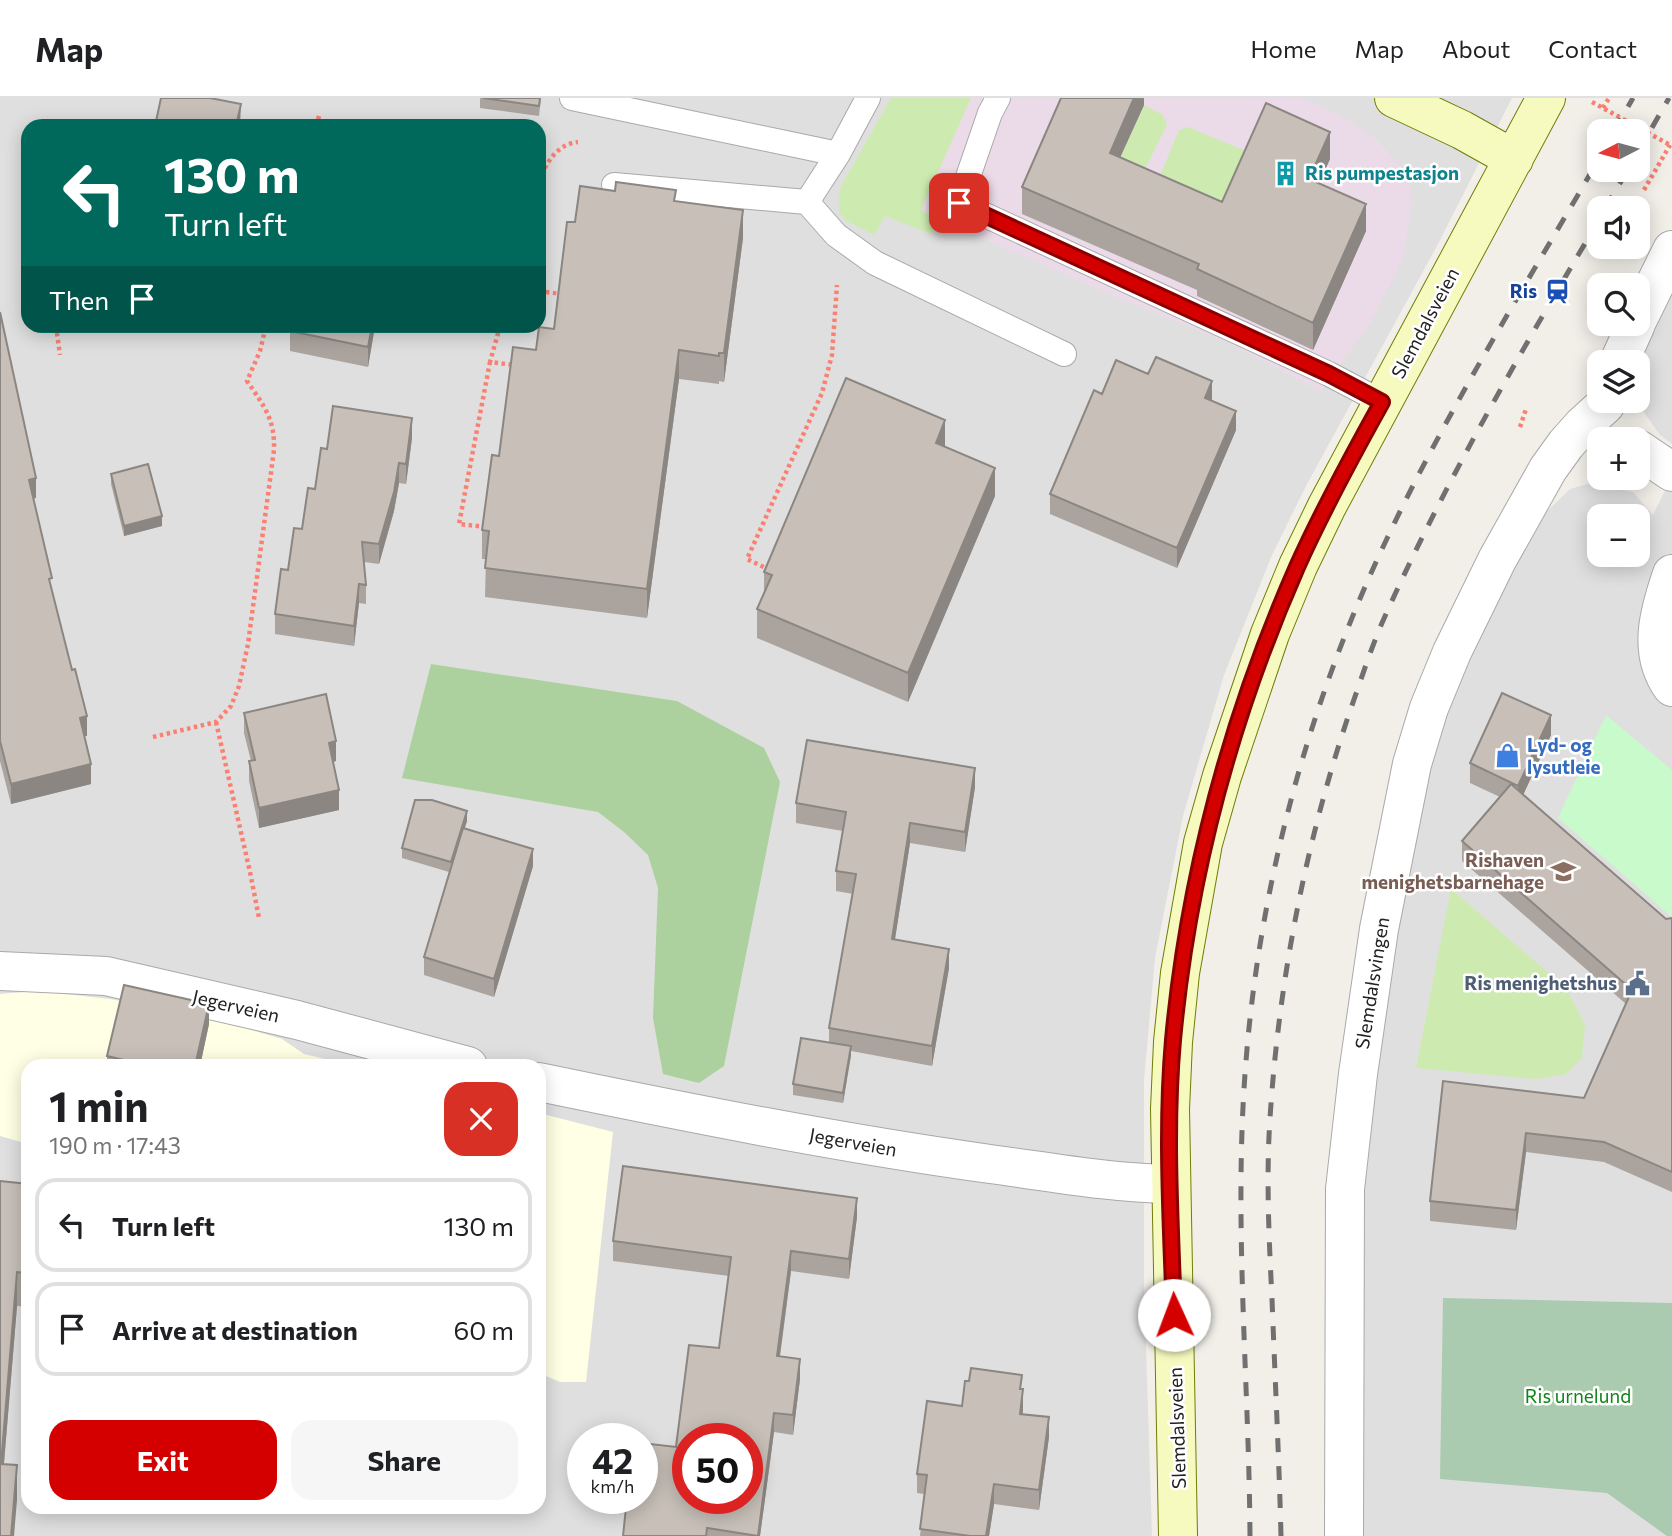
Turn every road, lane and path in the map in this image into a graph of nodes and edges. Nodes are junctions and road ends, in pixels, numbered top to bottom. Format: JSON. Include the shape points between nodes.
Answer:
{"nodes":[{"id":1,"x":572,"y":98,"type":"edge"},
{"id":2,"x":868,"y":98,"type":"edge"},
{"id":3,"x":998,"y":98,"type":"edge"},
{"id":4,"x":1394,"y":98,"type":"edge"},
{"id":5,"x":1546,"y":98,"type":"edge"},
{"id":6,"x":1609,"y":98,"type":"edge"},
{"id":7,"x":1589,"y":100,"type":"dead end"},
{"id":8,"x":1603,"y":108,"type":"junction"},
{"id":9,"x":320,"y":113,"type":"dead end"},
{"id":10,"x":319,"y":119,"type":"edge"},
{"id":11,"x":1671,"y":145,"type":"edge"},
{"id":12,"x":838,"y":154,"type":"junction"},
{"id":13,"x":1514,"y":159,"type":"junction"},
{"id":14,"x":614,"y":185,"type":"edge"},
{"id":15,"x":1644,"y":190,"type":"dead end"},
{"id":16,"x":807,"y":202,"type":"junction"},
{"id":17,"x":836,"y":235,"type":"junction"},
{"id":18,"x":1672,"y":250,"type":"edge"},
{"id":19,"x":546,"y":292,"type":"edge"},
{"id":20,"x":561,"y":294,"type":"edge"},
{"id":21,"x":1650,"y":295,"type":"edge"},
{"id":22,"x":57,"y":333,"type":"edge"},
{"id":23,"x":264,"y":333,"type":"edge"},
{"id":24,"x":498,"y":333,"type":"edge"},
{"id":25,"x":1064,"y":354,"type":"dead end"},
{"id":26,"x":60,"y":355,"type":"dead end"},
{"id":27,"x":490,"y":362,"type":"junction"},
{"id":28,"x":526,"y":366,"type":"edge"},
{"id":29,"x":1382,"y":402,"type":"junction"},
{"id":30,"x":1527,"y":409,"type":"dead end"},
{"id":31,"x":1596,"y":413,"type":"edge"},
{"id":32,"x":1520,"y":424,"type":"dead end"},
{"id":33,"x":1650,"y":457,"type":"edge"},
{"id":34,"x":1672,"y":472,"type":"edge"},
{"id":35,"x":487,"y":527,"type":"edge"},
{"id":36,"x":776,"y":572,"type":"edge"},
{"id":37,"x":1672,"y":574,"type":"edge"},
{"id":38,"x":1672,"y":687,"type":"edge"},
{"id":39,"x":216,"y":722,"type":"junction"},
{"id":40,"x":153,"y":737,"type":"dead end"},
{"id":41,"x":259,"y":918,"type":"dead end"},
{"id":42,"x":0,"y":971,"type":"edge"},
{"id":43,"x":442,"y":1059,"type":"edge"},
{"id":44,"x":546,"y":1083,"type":"edge"},
{"id":45,"x":1170,"y":1184,"type":"junction"},
{"id":46,"x":1178,"y":1536,"type":"edge"},
{"id":47,"x":1344,"y":1536,"type":"edge"}],
"edges":[{"from":1,"to":12,"type":"lane"},
{"from":2,"to":12,"type":"lane"},
{"from":3,"to":29,"type":"lane","via":[[959,203]]},
{"from":4,"to":13,"type":"main road"},
{"from":5,"to":13,"type":"main road","name":"Slemdalsveien"},
{"from":6,"to":8,"type":"path"},
{"from":7,"to":8,"type":"path"},
{"from":8,"to":11,"type":"path"},
{"from":9,"to":10,"type":"path"},
{"from":11,"to":15,"type":"path"},
{"from":12,"to":16,"type":"lane"},
{"from":13,"to":29,"type":"main road","name":"Slemdalsveien"},
{"from":14,"to":16,"type":"lane"},
{"from":16,"to":17,"type":"lane"},
{"from":17,"to":25,"type":"lane","via":[[875,263]]},
{"from":17,"to":36,"type":"path","via":[[832,355],[822,393],[747,559]]},
{"from":18,"to":21,"type":"street"},
{"from":19,"to":20,"type":"path"},
{"from":22,"to":26,"type":"path"},
{"from":23,"to":39,"type":"path","via":[[247,381],[270,415],[274,450],[248,644],[231,706]]},
{"from":24,"to":27,"type":"path"},
{"from":27,"to":28,"type":"path"},
{"from":27,"to":35,"type":"path","via":[[459,524]]},
{"from":29,"to":45,"type":"main road","name":"Slemdalsveien","via":[[1298,566],[1245,704],[1203,843],[1173,1042]]},
{"from":30,"to":32,"type":"path"},
{"from":31,"to":47,"type":"street","name":"Slemdalsvingen","via":[[1548,470],[1497,560],[1452,652],[1412,764],[1379,929],[1345,1189]]},
{"from":33,"to":34,"type":"street"},
{"from":37,"to":38,"type":"street","via":[[1659,610],[1657,634],[1658,656]]},
{"from":39,"to":40,"type":"path"},
{"from":39,"to":41,"type":"path"},
{"from":42,"to":43,"type":"street","name":"Jegerveien","via":[[106,976]]},
{"from":44,"to":45,"type":"street","name":"Jegerveien","via":[[937,1156]]},
{"from":45,"to":46,"type":"main road","name":"Slemdalsveien"}]}
